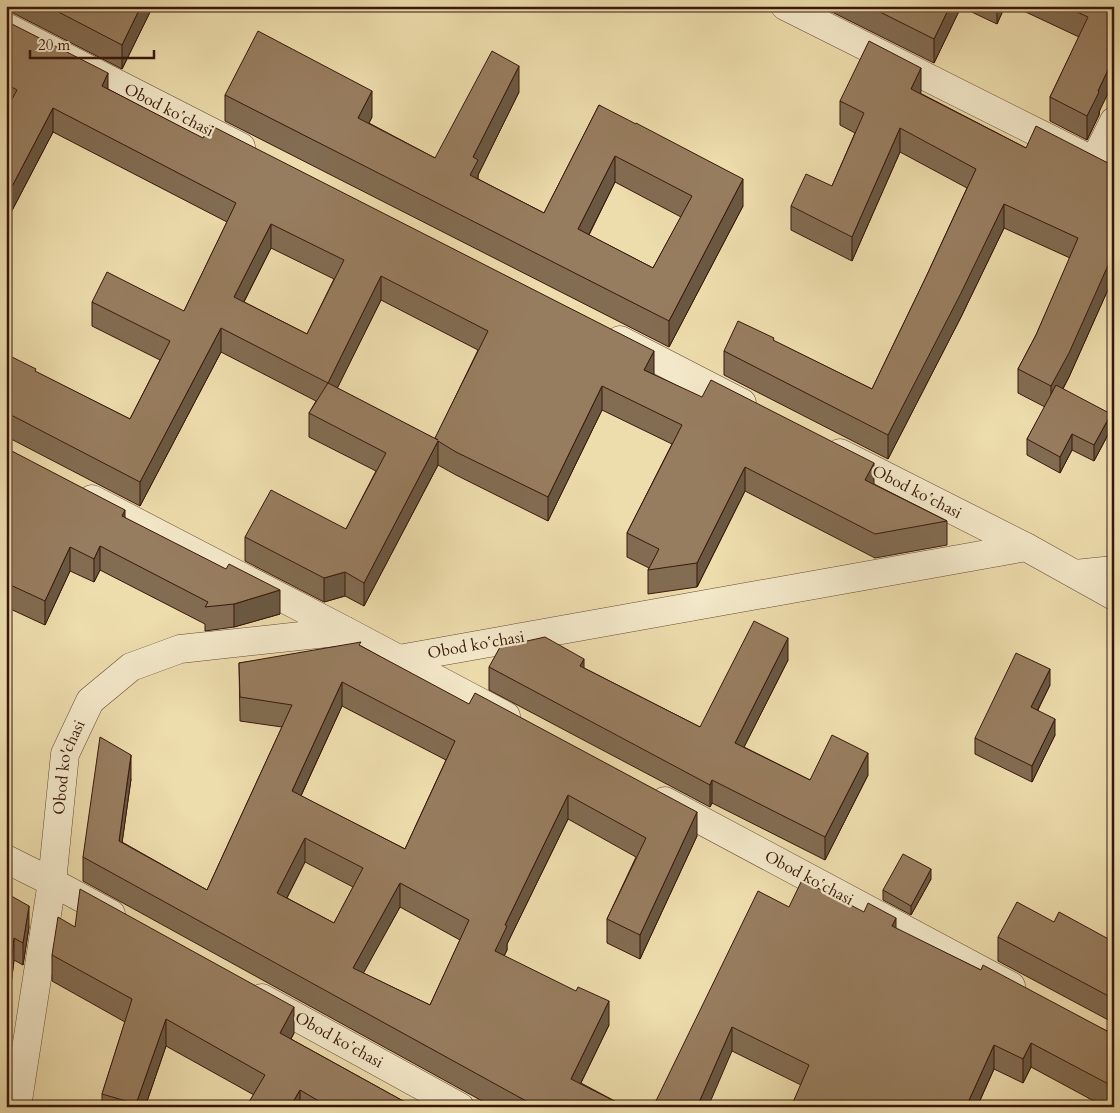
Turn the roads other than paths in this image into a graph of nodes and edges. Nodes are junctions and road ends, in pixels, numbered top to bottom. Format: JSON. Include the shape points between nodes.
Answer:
{"nodes":[{"id":1,"x":785,"y":6,"type":"edge"},
{"id":2,"x":6,"y":27,"type":"edge"},
{"id":3,"x":1114,"y":121,"type":"edge"},
{"id":4,"x":263,"y":158,"type":"edge"},
{"id":5,"x":1104,"y":166,"type":"edge"},
{"id":6,"x":600,"y":330,"type":"edge"},
{"id":7,"x":760,"y":412,"type":"edge"},
{"id":8,"x":822,"y":443,"type":"edge"},
{"id":9,"x":67,"y":486,"type":"edge"},
{"id":10,"x":1026,"y":547,"type":"junction"},
{"id":11,"x":1114,"y":570,"type":"edge"},
{"id":12,"x":1075,"y":574,"type":"junction"},
{"id":13,"x":1114,"y":596,"type":"edge"},
{"id":14,"x":346,"y":631,"type":"junction"},
{"id":15,"x":399,"y":659,"type":"junction"},
{"id":16,"x":532,"y":730,"type":"edge"},
{"id":17,"x":646,"y":791,"type":"edge"},
{"id":18,"x":6,"y":859,"type":"edge"},
{"id":19,"x":52,"y":882,"type":"junction"},
{"id":20,"x":130,"y":925,"type":"edge"},
{"id":21,"x":243,"y":987,"type":"edge"},
{"id":22,"x":1034,"y":998,"type":"edge"},
{"id":23,"x":17,"y":1107,"type":"edge"},
{"id":24,"x":460,"y":1107,"type":"edge"}],
"edges":[{"from":1,"to":5,"type":"street"},
{"from":2,"to":4,"type":"street","name":"Obod koʻchasi"},
{"from":3,"to":5,"type":"street"},
{"from":6,"to":7,"type":"street"},
{"from":8,"to":10,"type":"street","name":"Obod koʻchasi"},
{"from":9,"to":14,"type":"street","name":"Obod koʻchasi"},
{"from":10,"to":12,"type":"street","name":"Obod koʻchasi"},
{"from":10,"to":15,"type":"street","name":"Obod koʻchasi"},
{"from":11,"to":12,"type":"street"},
{"from":12,"to":13,"type":"street","name":"Obod koʻchasi"},
{"from":14,"to":15,"type":"street","name":"Obod koʻchasi"},
{"from":14,"to":19,"type":"street","name":"Obod ko'chasi","via":[[180,649],[131,667],[90,701],[66,754]]},
{"from":15,"to":16,"type":"street","name":"Obod koʻchasi"},
{"from":17,"to":22,"type":"street","name":"Obod koʻchasi"},
{"from":18,"to":19,"type":"street"},
{"from":19,"to":20,"type":"street"},
{"from":19,"to":23,"type":"street","name":"Obod ko'chasi"},
{"from":21,"to":24,"type":"street","name":"Obod koʻchasi"}]}
